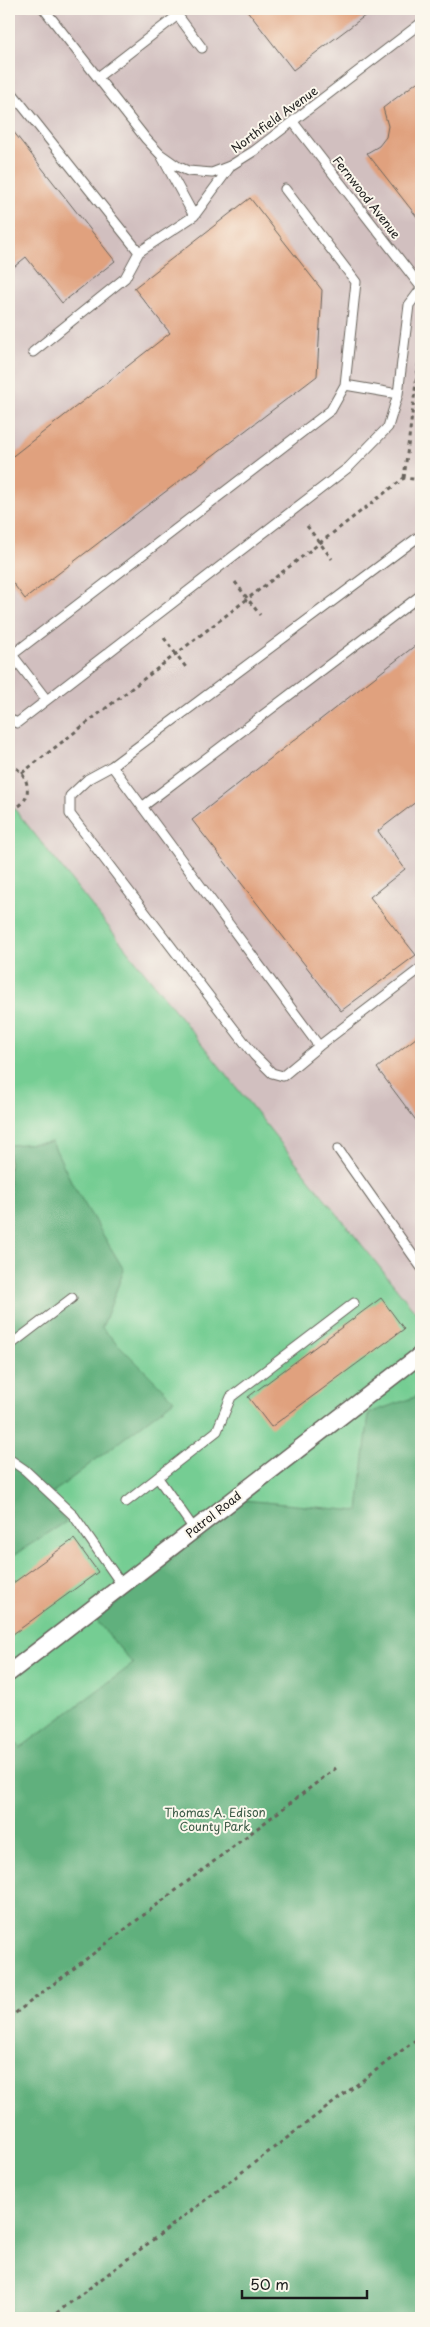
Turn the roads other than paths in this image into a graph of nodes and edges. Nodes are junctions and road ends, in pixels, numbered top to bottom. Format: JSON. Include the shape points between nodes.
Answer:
{"nodes":[{"id":1,"x":44,"y":9,"type":"edge"},
{"id":2,"x":175,"y":12,"type":"edge"},
{"id":3,"x":421,"y":23,"type":"edge"},
{"id":4,"x":202,"y":48,"type":"dead end"},
{"id":5,"x":98,"y":77,"type":"junction"},
{"id":6,"x":9,"y":89,"type":"edge"},
{"id":7,"x":293,"y":122,"type":"junction"},
{"id":8,"x":160,"y":154,"type":"junction"},
{"id":9,"x":230,"y":166,"type":"junction"},
{"id":10,"x":285,"y":189,"type":"dead end"},
{"id":11,"x":194,"y":216,"type":"junction"},
{"id":12,"x":139,"y":252,"type":"junction"},
{"id":13,"x":421,"y":288,"type":"edge"},
{"id":14,"x":33,"y":352,"type":"dead end"},
{"id":15,"x":345,"y":385,"type":"junction"},
{"id":16,"x":398,"y":394,"type":"junction"},
{"id":17,"x":421,"y":535,"type":"edge"},
{"id":18,"x":421,"y":595,"type":"edge"},
{"id":19,"x":10,"y":653,"type":"edge"},
{"id":20,"x":46,"y":699,"type":"junction"},
{"id":21,"x":9,"y":719,"type":"edge"},
{"id":22,"x":112,"y":766,"type":"junction"},
{"id":23,"x":142,"y":807,"type":"junction"},
{"id":24,"x":421,"y":968,"type":"edge"},
{"id":25,"x":319,"y":1046,"type":"junction"},
{"id":26,"x":338,"y":1149,"type":"dead end"},
{"id":27,"x":421,"y":1267,"type":"edge"},
{"id":28,"x":72,"y":1298,"type":"dead end"},
{"id":29,"x":354,"y":1302,"type":"dead end"},
{"id":30,"x":9,"y":1346,"type":"edge"},
{"id":31,"x":419,"y":1356,"type":"dead end"},
{"id":32,"x":9,"y":1459,"type":"edge"},
{"id":33,"x":158,"y":1478,"type":"junction"},
{"id":34,"x":126,"y":1502,"type":"dead end"},
{"id":35,"x":194,"y":1529,"type":"junction"},
{"id":36,"x":122,"y":1585,"type":"junction"},
{"id":37,"x":9,"y":1673,"type":"edge"}],
"edges":[{"from":1,"to":5,"type":"lane","name":"Northfield Avenue"},
{"from":2,"to":4,"type":"lane"},
{"from":2,"to":5,"type":"lane"},
{"from":3,"to":7,"type":"lane","name":"Northfield Avenue"},
{"from":5,"to":8,"type":"lane","name":"Northfield Avenue"},
{"from":6,"to":12,"type":"lane"},
{"from":7,"to":9,"type":"lane","name":"Northfield Avenue"},
{"from":7,"to":13,"type":"lane","name":"Fernwood Avenue"},
{"from":8,"to":9,"type":"lane","name":"Northfield Avenue","via":[[177,166],[199,173],[212,173]]},
{"from":8,"to":11,"type":"lane"},
{"from":9,"to":11,"type":"lane"},
{"from":10,"to":15,"type":"lane","via":[[356,282]]},
{"from":11,"to":12,"type":"lane"},
{"from":12,"to":14,"type":"lane","via":[[125,278]]},
{"from":13,"to":16,"type":"lane","via":[[409,305]]},
{"from":15,"to":16,"type":"lane"},
{"from":15,"to":19,"type":"lane","via":[[331,410]]},
{"from":16,"to":20,"type":"lane","via":[[388,427],[349,467]]},
{"from":17,"to":22,"type":"lane"},
{"from":18,"to":23,"type":"lane"},
{"from":19,"to":20,"type":"lane"},
{"from":20,"to":21,"type":"lane","via":[[17,723]]},
{"from":22,"to":23,"type":"lane"},
{"from":22,"to":25,"type":"lane","via":[[88,779],[70,796],[70,814],[254,1055],[272,1073],[283,1076]]},
{"from":23,"to":25,"type":"lane"},
{"from":24,"to":25,"type":"lane"},
{"from":26,"to":27,"type":"lane"},
{"from":28,"to":30,"type":"lane"},
{"from":29,"to":33,"type":"lane","via":[[230,1397],[217,1431]]},
{"from":31,"to":35,"type":"street","name":"Patrol Road"},
{"from":32,"to":36,"type":"lane","via":[[74,1516]]},
{"from":33,"to":34,"type":"lane"},
{"from":33,"to":35,"type":"lane"},
{"from":35,"to":36,"type":"street","name":"Patrol Road"},
{"from":36,"to":37,"type":"street","name":"Patrol Road"}]}
